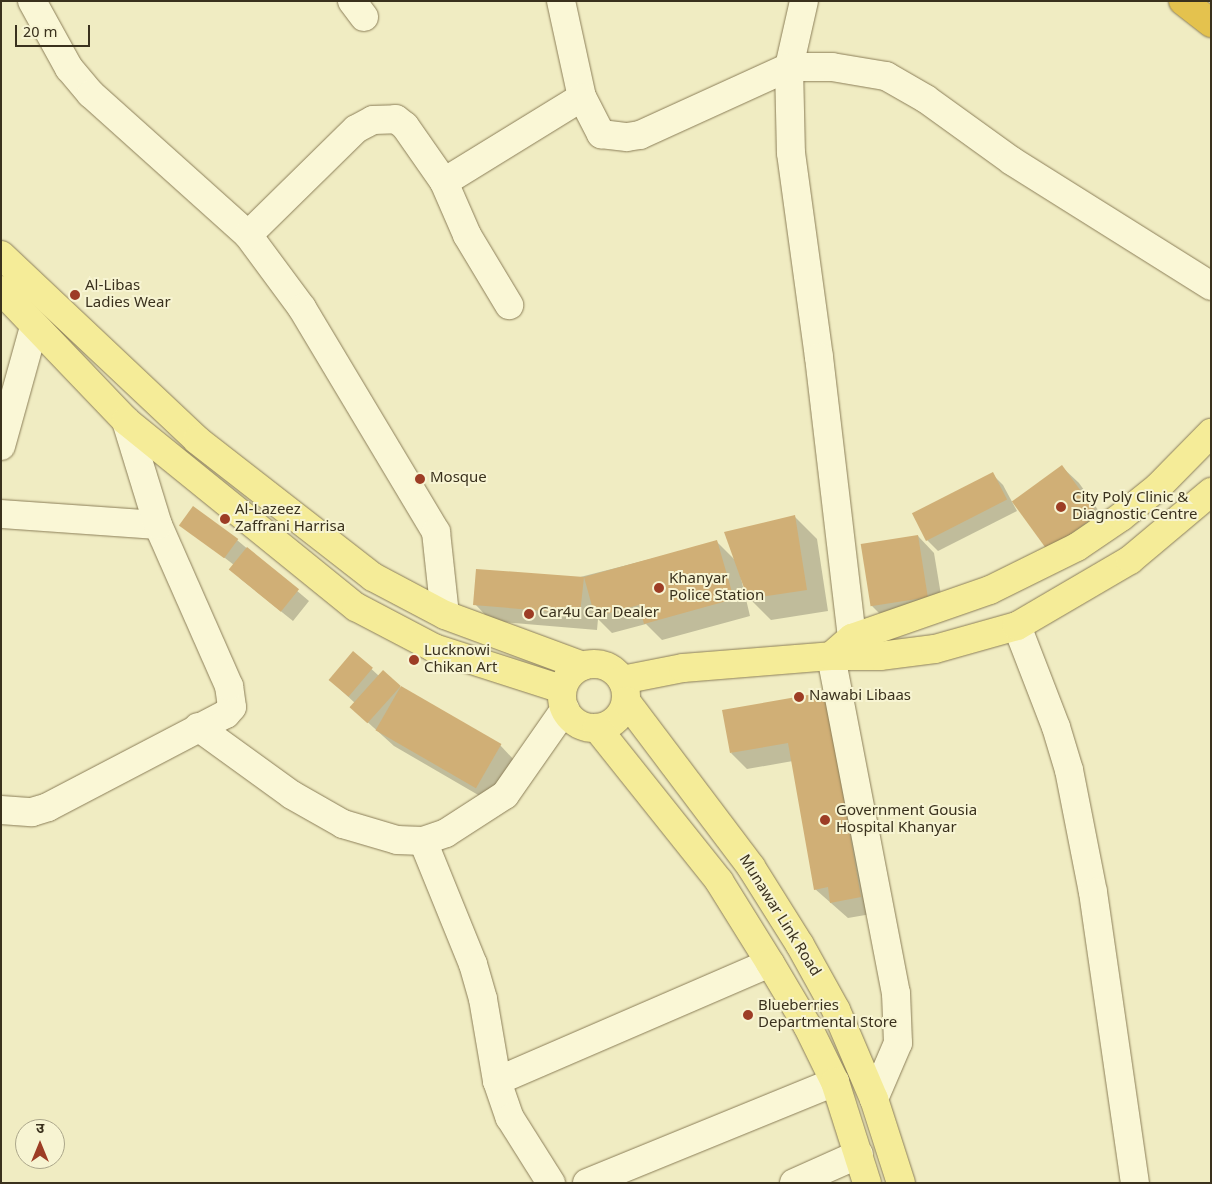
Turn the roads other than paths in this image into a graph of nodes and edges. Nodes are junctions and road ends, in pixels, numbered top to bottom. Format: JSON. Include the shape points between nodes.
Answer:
{"nodes":[{"id":1,"x":32,"y":1,"type":"edge"},
{"id":2,"x":560,"y":1,"type":"edge"},
{"id":3,"x":804,"y":1,"type":"edge"},
{"id":4,"x":1183,"y":1,"type":"edge"},
{"id":5,"x":1211,"y":23,"type":"edge"},
{"id":6,"x":788,"y":67,"type":"junction"},
{"id":7,"x":582,"y":97,"type":"junction"},
{"id":8,"x":444,"y":182,"type":"junction"},
{"id":9,"x":248,"y":235,"type":"junction"},
{"id":10,"x":1,"y":255,"type":"edge"},
{"id":11,"x":1211,"y":286,"type":"edge"},
{"id":12,"x":1,"y":290,"type":"edge"},
{"id":13,"x":509,"y":305,"type":"dead end"},
{"id":14,"x":34,"y":327,"type":"junction"},
{"id":15,"x":126,"y":421,"type":"junction"},
{"id":16,"x":1211,"y":433,"type":"edge"},
{"id":17,"x":1,"y":446,"type":"edge"},
{"id":18,"x":1211,"y":492,"type":"edge"},
{"id":19,"x":1,"y":514,"type":"edge"},
{"id":20,"x":158,"y":524,"type":"junction"},
{"id":21,"x":445,"y":615,"type":"junction"},
{"id":22,"x":1017,"y":626,"type":"junction"},
{"id":23,"x":852,"y":638,"type":"junction"},
{"id":24,"x":831,"y":656,"type":"junction"},
{"id":25,"x":583,"y":666,"type":"junction"},
{"id":26,"x":624,"y":691,"type":"junction"},
{"id":27,"x":564,"y":699,"type":"junction"},
{"id":28,"x":198,"y":727,"type":"junction"},
{"id":29,"x":597,"y":728,"type":"junction"},
{"id":30,"x":1,"y":810,"type":"edge"},
{"id":31,"x":423,"y":841,"type":"junction"},
{"id":32,"x":770,"y":963,"type":"junction"},
{"id":33,"x":497,"y":1081,"type":"junction"},
{"id":34,"x":835,"y":1082,"type":"junction"},
{"id":35,"x":874,"y":1099,"type":"junction"},
{"id":36,"x":858,"y":1154,"type":"junction"},
{"id":37,"x":551,"y":1183,"type":"edge"},
{"id":38,"x":587,"y":1183,"type":"edge"},
{"id":39,"x":794,"y":1183,"type":"edge"},
{"id":40,"x":867,"y":1183,"type":"edge"},
{"id":41,"x":901,"y":1183,"type":"edge"},
{"id":42,"x":1135,"y":1183,"type":"edge"}],
"edges":[{"from":1,"to":9,"type":"street","via":[[69,68],[91,94]]},
{"from":2,"to":7,"type":"street"},
{"from":3,"to":6,"type":"street"},
{"from":4,"to":5,"type":"highway"},
{"from":6,"to":7,"type":"street","via":[[640,135],[627,137],[601,134]]},
{"from":6,"to":11,"type":"street","via":[[832,67],[886,76],[926,99],[1012,161]]},
{"from":6,"to":23,"type":"street","via":[[791,153]]},
{"from":7,"to":8,"type":"street"},
{"from":8,"to":9,"type":"street","via":[[405,126],[396,119],[373,120],[356,130]]},
{"from":8,"to":13,"type":"street","via":[[467,235]]},
{"from":9,"to":21,"type":"street","via":[[302,308],[436,532]]},
{"from":10,"to":21,"type":"main road","via":[[197,440],[373,577]]},
{"from":12,"to":14,"type":"main road"},
{"from":14,"to":15,"type":"main road"},
{"from":14,"to":17,"type":"street"},
{"from":15,"to":20,"type":"street"},
{"from":15,"to":27,"type":"main road","via":[[356,607],[434,648]]},
{"from":16,"to":23,"type":"main road","via":[[1158,487],[1121,518],[1077,548],[990,590]]},
{"from":18,"to":22,"type":"main road","via":[[1130,560]]},
{"from":19,"to":20,"type":"street"},
{"from":20,"to":28,"type":"street","via":[[232,698],[232,707],[226,714]]},
{"from":21,"to":25,"type":"main road"},
{"from":22,"to":24,"type":"main road","via":[[935,649],[880,656]]},
{"from":22,"to":42,"type":"street","via":[[1069,770],[1096,910]]},
{"from":23,"to":24,"type":"main road"},
{"from":24,"to":26,"type":"main road","via":[[683,668]]},
{"from":24,"to":35,"type":"street","via":[[896,993],[898,1043]]},
{"from":25,"to":26,"type":"main road","via":[[601,664]]},
{"from":25,"to":27,"type":"main road","via":[[567,679]]},
{"from":26,"to":29,"type":"main road","via":[[615,720]]},
{"from":26,"to":35,"type":"main road","name":"Munawar Link Road","via":[[751,867],[800,945],[836,1010]]},
{"from":27,"to":29,"type":"main road","via":[[578,723]]},
{"from":27,"to":31,"type":"street","via":[[505,795],[453,829]]},
{"from":28,"to":30,"type":"street","via":[[48,808],[32,812]]},
{"from":28,"to":31,"type":"street","via":[[292,795],[343,824],[397,840]]},
{"from":29,"to":32,"type":"main road","via":[[719,881]]},
{"from":31,"to":33,"type":"street","via":[[473,964],[483,999]]},
{"from":32,"to":33,"type":"street"},
{"from":32,"to":34,"type":"main road","via":[[808,1027]]},
{"from":33,"to":37,"type":"street","via":[[510,1118]]},
{"from":34,"to":36,"type":"main road"},
{"from":34,"to":38,"type":"street"},
{"from":35,"to":41,"type":"main road","name":"Munawar Link Road"},
{"from":36,"to":39,"type":"street"},
{"from":36,"to":40,"type":"main road"}]}
